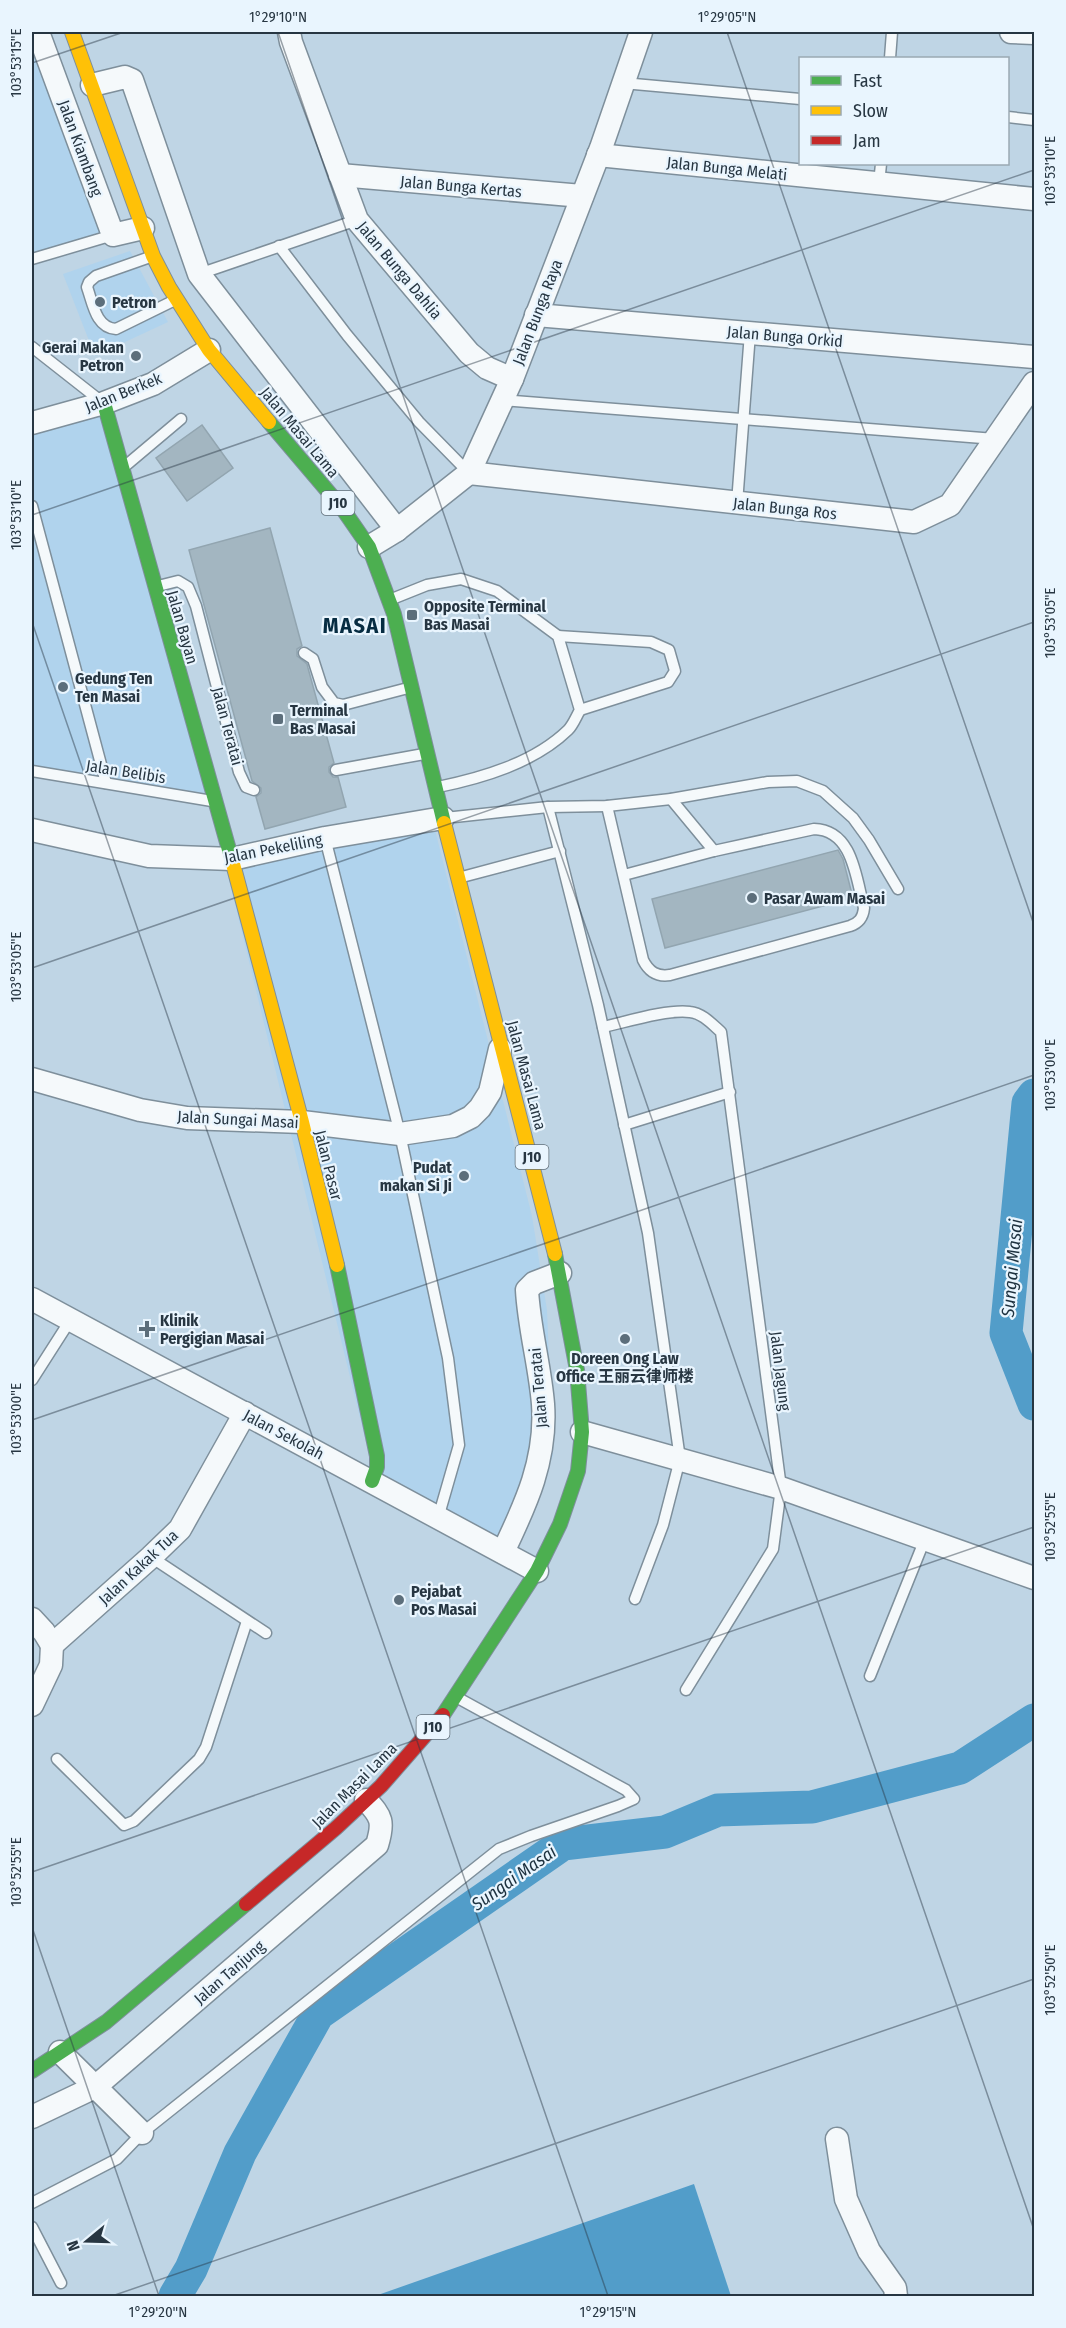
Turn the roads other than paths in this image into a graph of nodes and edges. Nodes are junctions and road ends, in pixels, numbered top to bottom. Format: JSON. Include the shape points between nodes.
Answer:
{"nodes":[{"id":1,"x":38,"y":32,"type":"edge"},
{"id":2,"x":72,"y":32,"type":"edge"},
{"id":3,"x":289,"y":32,"type":"edge"},
{"id":4,"x":641,"y":32,"type":"edge"},
{"id":5,"x":892,"y":32,"type":"edge"},
{"id":6,"x":1011,"y":32,"type":"edge"},
{"id":7,"x":1035,"y":33,"type":"edge"},
{"id":8,"x":890,"y":57,"type":"edge"},
{"id":9,"x":623,"y":83,"type":"junction"},
{"id":10,"x":92,"y":86,"type":"junction"},
{"id":11,"x":799,"y":99,"type":"edge"},
{"id":12,"x":1009,"y":117,"type":"edge"},
{"id":13,"x":1035,"y":120,"type":"edge"},
{"id":14,"x":598,"y":155,"type":"junction"},
{"id":15,"x":880,"y":173,"type":"edge"},
{"id":16,"x":340,"y":175,"type":"junction"},
{"id":17,"x":582,"y":196,"type":"junction"},
{"id":18,"x":1035,"y":199,"type":"edge"},
{"id":19,"x":357,"y":220,"type":"junction"},
{"id":20,"x":143,"y":228,"type":"junction"},
{"id":21,"x":113,"y":235,"type":"junction"},
{"id":22,"x":279,"y":246,"type":"junction"},
{"id":23,"x":153,"y":256,"type":"junction"},
{"id":24,"x":32,"y":259,"type":"edge"},
{"id":25,"x":199,"y":274,"type":"junction"},
{"id":26,"x":173,"y":293,"type":"junction"},
{"id":27,"x":536,"y":315,"type":"junction"},
{"id":28,"x":750,"y":333,"type":"junction"},
{"id":29,"x":32,"y":347,"type":"edge"},
{"id":30,"x":209,"y":350,"type":"junction"},
{"id":31,"x":1035,"y":357,"type":"edge"},
{"id":32,"x":512,"y":379,"type":"junction"},
{"id":33,"x":1035,"y":383,"type":"edge"},
{"id":34,"x":502,"y":400,"type":"junction"},
{"id":35,"x":104,"y":404,"type":"junction"},
{"id":36,"x":181,"y":419,"type":"dead end"},
{"id":37,"x":743,"y":419,"type":"junction"},
{"id":38,"x":32,"y":423,"type":"edge"},
{"id":39,"x":996,"y":439,"type":"junction"},
{"id":40,"x":122,"y":469,"type":"junction"},
{"id":41,"x":469,"y":473,"type":"junction"},
{"id":42,"x":737,"y":503,"type":"junction"},
{"id":43,"x":32,"y":506,"type":"edge"},
{"id":44,"x":397,"y":530,"type":"junction"},
{"id":45,"x":369,"y":547,"type":"junction"},
{"id":46,"x":155,"y":586,"type":"junction"},
{"id":47,"x":389,"y":600,"type":"junction"},
{"id":48,"x":558,"y":636,"type":"junction"},
{"id":49,"x":304,"y":653,"type":"dead end"},
{"id":50,"x":411,"y":687,"type":"junction"},
{"id":51,"x":580,"y":710,"type":"junction"},
{"id":52,"x":427,"y":753,"type":"junction"},
{"id":53,"x":336,"y":770,"type":"dead end"},
{"id":54,"x":32,"y":771,"type":"edge"},
{"id":55,"x":106,"y":783,"type":"junction"},
{"id":56,"x":435,"y":788,"type":"junction"},
{"id":57,"x":254,"y":790,"type":"dead end"},
{"id":58,"x":671,"y":799,"type":"junction"},
{"id":59,"x":216,"y":801,"type":"junction"},
{"id":60,"x":607,"y":806,"type":"junction"},
{"id":61,"x":548,"y":807,"type":"junction"},
{"id":62,"x":443,"y":818,"type":"junction"},
{"id":63,"x":32,"y":830,"type":"edge"},
{"id":64,"x":325,"y":838,"type":"junction"},
{"id":65,"x":560,"y":851,"type":"junction"},
{"id":66,"x":714,"y":851,"type":"junction"},
{"id":67,"x":232,"y":859,"type":"junction"},
{"id":68,"x":624,"y":875,"type":"junction"},
{"id":69,"x":459,"y":877,"type":"junction"},
{"id":70,"x":898,"y":889,"type":"dead end"},
{"id":71,"x":603,"y":1027,"type":"junction"},
{"id":72,"x":501,"y":1042,"type":"junction"},
{"id":73,"x":32,"y":1079,"type":"edge"},
{"id":74,"x":730,"y":1092,"type":"junction"},
{"id":75,"x":302,"y":1122,"type":"junction"},
{"id":76,"x":624,"y":1125,"type":"junction"},
{"id":77,"x":400,"y":1134,"type":"junction"},
{"id":78,"x":560,"y":1273,"type":"junction"},
{"id":79,"x":32,"y":1299,"type":"edge"},
{"id":80,"x":71,"y":1319,"type":"junction"},
{"id":81,"x":32,"y":1380,"type":"edge"},
{"id":82,"x":245,"y":1413,"type":"junction"},
{"id":83,"x":582,"y":1432,"type":"junction"},
{"id":84,"x":680,"y":1459,"type":"junction"},
{"id":85,"x":372,"y":1481,"type":"junction"},
{"id":86,"x":781,"y":1488,"type":"junction"},
{"id":87,"x":438,"y":1518,"type":"junction"},
{"id":88,"x":924,"y":1539,"type":"junction"},
{"id":89,"x":503,"y":1552,"type":"junction"},
{"id":90,"x":151,"y":1557,"type":"junction"},
{"id":91,"x":537,"y":1571,"type":"junction"},
{"id":92,"x":1035,"y":1578,"type":"edge"},
{"id":93,"x":634,"y":1599,"type":"dead end"},
{"id":94,"x":32,"y":1619,"type":"edge"},
{"id":95,"x":247,"y":1621,"type":"junction"},
{"id":96,"x":267,"y":1633,"type":"dead end"},
{"id":97,"x":51,"y":1645,"type":"junction"},
{"id":98,"x":870,"y":1676,"type":"dead end"},
{"id":99,"x":686,"y":1690,"type":"dead end"},
{"id":100,"x":455,"y":1697,"type":"junction"},
{"id":101,"x":32,"y":1705,"type":"edge"},
{"id":102,"x":57,"y":1760,"type":"dead end"},
{"id":103,"x":366,"y":1800,"type":"junction"},
{"id":104,"x":60,"y":2052,"type":"junction"},
{"id":105,"x":32,"y":2069,"type":"edge"},
{"id":106,"x":95,"y":2087,"type":"junction"},
{"id":107,"x":32,"y":2117,"type":"edge"},
{"id":108,"x":142,"y":2133,"type":"junction"},
{"id":109,"x":837,"y":2139,"type":"dead end"},
{"id":110,"x":32,"y":2203,"type":"edge"},
{"id":111,"x":32,"y":2227,"type":"edge"},
{"id":112,"x":61,"y":2283,"type":"dead end"},
{"id":113,"x":896,"y":2296,"type":"edge"}],
"edges":[{"from":1,"to":21,"type":"street","name":"Jalan Kiambang"},
{"from":2,"to":10,"type":"main road","name":"Jalan Masai Lama","number":"J10"},
{"from":3,"to":16,"type":"street","name":"Jalan Bunga Dahlia"},
{"from":4,"to":9,"type":"street","name":"Jalan Bunga Raya"},
{"from":5,"to":8,"type":"lane"},
{"from":6,"to":7,"type":"street"},
{"from":9,"to":11,"type":"lane"},
{"from":9,"to":14,"type":"street","name":"Jalan Bunga Raya"},
{"from":10,"to":20,"type":"main road","name":"Jalan Masai Lama","number":"J10"},
{"from":10,"to":25,"type":"street","via":[[125,77],[132,81]]},
{"from":12,"to":13,"type":"lane"},
{"from":14,"to":15,"type":"street","name":"Jalan Bunga Melati"},
{"from":14,"to":17,"type":"street","name":"Jalan Bunga Raya"},
{"from":15,"to":18,"type":"street","name":"Jalan Bunga Melati"},
{"from":16,"to":17,"type":"street","name":"Jalan Bunga Kertas"},
{"from":16,"to":19,"type":"street","name":"Jalan Bunga Dahlia"},
{"from":17,"to":27,"type":"street","name":"Jalan Bunga Raya"},
{"from":19,"to":22,"type":"lane"},
{"from":19,"to":32,"type":"street","name":"Jalan Bunga Dahlia","via":[[469,353],[487,368]]},
{"from":20,"to":21,"type":"street"},
{"from":20,"to":23,"type":"main road","name":"Jalan Masai Lama","number":"J10"},
{"from":21,"to":24,"type":"lane"},
{"from":22,"to":25,"type":"lane"},
{"from":22,"to":41,"type":"lane","via":[[419,422]]},
{"from":23,"to":26,"type":"main road","name":"Jalan Masai Lama","number":"J10"},
{"from":23,"to":26,"type":"lane","via":[[89,282],[87,287],[100,323],[107,329],[116,329]]},
{"from":25,"to":26,"type":"street"},
{"from":25,"to":44,"type":"street"},
{"from":26,"to":30,"type":"main road","name":"Jalan Masai Lama","number":"J10"},
{"from":27,"to":28,"type":"street","name":"Jalan Bunga Orkid"},
{"from":27,"to":32,"type":"street","name":"Jalan Bunga Raya"},
{"from":28,"to":31,"type":"street","name":"Jalan Bunga Orkid"},
{"from":28,"to":37,"type":"lane"},
{"from":29,"to":35,"type":"lane"},
{"from":30,"to":35,"type":"street","name":"Jalan Berkek","via":[[153,384]]},
{"from":30,"to":45,"type":"main road","name":"Jalan Masai Lama","number":"J10","via":[[342,508]]},
{"from":32,"to":34,"type":"street","name":"Jalan Bunga Raya"},
{"from":33,"to":39,"type":"street","name":"Jalan Bunga Ros"},
{"from":34,"to":37,"type":"lane"},
{"from":34,"to":41,"type":"street","name":"Jalan Bunga Raya"},
{"from":35,"to":38,"type":"street","name":"Jalan Berkek"},
{"from":35,"to":40,"type":"main road","name":"Jalan Bayan"},
{"from":36,"to":40,"type":"lane"},
{"from":37,"to":39,"type":"lane"},
{"from":37,"to":42,"type":"lane"},
{"from":39,"to":42,"type":"street","name":"Jalan Bunga Ros","via":[[950,505],[915,522]]},
{"from":40,"to":46,"type":"main road","name":"Jalan Bayan"},
{"from":41,"to":42,"type":"street","name":"Jalan Bunga Ros"},
{"from":41,"to":44,"type":"street","name":"Jalan Bunga Raya"},
{"from":43,"to":55,"type":"lane"},
{"from":44,"to":45,"type":"street","name":"Jalan Bunga Raya"},
{"from":45,"to":47,"type":"main road","name":"Jalan Masai Lama","number":"J10"},
{"from":46,"to":57,"type":"lane","name":"Jalan Teratai","via":[[178,581],[188,587],[217,668],[239,772],[246,787]]},
{"from":46,"to":59,"type":"main road","name":"Jalan Bayan"},
{"from":47,"to":48,"type":"lane","via":[[427,585],[461,579],[497,591]]},
{"from":47,"to":50,"type":"main road","name":"Jalan Masai Lama","number":"J10"},
{"from":48,"to":51,"type":"lane"},
{"from":48,"to":51,"type":"lane","via":[[651,642],[669,650],[675,671],[668,681]]},
{"from":49,"to":50,"type":"lane","via":[[313,659],[322,687],[334,703],[343,705]]},
{"from":50,"to":52,"type":"main road","name":"Jalan Masai Lama","number":"J10"},
{"from":51,"to":56,"type":"lane","via":[[569,729],[531,757],[464,782]]},
{"from":52,"to":53,"type":"lane"},
{"from":52,"to":56,"type":"main road","name":"Jalan Masai Lama","number":"J10"},
{"from":54,"to":55,"type":"lane","name":"Jalan Belibis"},
{"from":55,"to":59,"type":"lane","name":"Jalan Belibis"},
{"from":56,"to":62,"type":"main road","name":"Jalan Masai Lama","number":"J10"},
{"from":58,"to":60,"type":"lane"},
{"from":58,"to":66,"type":"lane"},
{"from":58,"to":70,"type":"lane","via":[[784,780],[810,785],[823,791],[853,818]]},
{"from":59,"to":67,"type":"main road","name":"Jalan Bayan"},
{"from":60,"to":61,"type":"lane"},
{"from":60,"to":68,"type":"lane"},
{"from":61,"to":62,"type":"lane"},
{"from":61,"to":65,"type":"lane"},
{"from":62,"to":64,"type":"street","name":"Jalan Pekeliling"},
{"from":62,"to":69,"type":"main road","name":"Jalan Masai Lama","number":"J10"},
{"from":63,"to":67,"type":"street","name":"Jalan Pekeliling","via":[[150,856]]},
{"from":64,"to":67,"type":"street","name":"Jalan Pekeliling"},
{"from":64,"to":77,"type":"lane"},
{"from":65,"to":69,"type":"lane"},
{"from":65,"to":71,"type":"lane"},
{"from":66,"to":68,"type":"lane"},
{"from":66,"to":68,"type":"lane","via":[[814,829],[827,830],[847,848],[864,914],[850,926],[660,976],[646,967],[643,960]]},
{"from":67,"to":75,"type":"main road","name":"Jalan Pasar"},
{"from":69,"to":72,"type":"main road","name":"Jalan Masai Lama","number":"J10"},
{"from":71,"to":74,"type":"lane","name":"Jalan Jagung","via":[[691,1012],[708,1020],[721,1032]]},
{"from":71,"to":76,"type":"lane"},
{"from":72,"to":77,"type":"street","name":"Jalan Sungai Masai","via":[[490,1092],[471,1117],[453,1126]]},
{"from":72,"to":78,"type":"main road","name":"Jalan Masai Lama","number":"J10"},
{"from":73,"to":75,"type":"street","name":"Jalan Sungai Masai","via":[[140,1110],[187,1118]]},
{"from":74,"to":76,"type":"lane"},
{"from":74,"to":86,"type":"lane","name":"Jalan Jagung"},
{"from":75,"to":77,"type":"street","name":"Jalan Sungai Masai"},
{"from":75,"to":85,"type":"main road","name":"Jalan Pasar","via":[[348,1308],[377,1456]]},
{"from":76,"to":84,"type":"lane","via":[[648,1233]]},
{"from":77,"to":87,"type":"lane","via":[[448,1358],[459,1445]]},
{"from":78,"to":83,"type":"main road","name":"Jalan Masai Lama","number":"J10","via":[[577,1370]]},
{"from":78,"to":89,"type":"street","name":"Jalan Teratai","via":[[534,1282],[527,1290],[543,1429],[535,1477]]},
{"from":79,"to":80,"type":"street","name":"Jalan Sekolah"},
{"from":80,"to":81,"type":"lane"},
{"from":80,"to":82,"type":"street","name":"Jalan Sekolah"},
{"from":82,"to":85,"type":"street","name":"Jalan Sekolah"},
{"from":82,"to":90,"type":"street","name":"Jalan Kakak Tua","via":[[180,1529]]},
{"from":83,"to":84,"type":"street"},
{"from":83,"to":91,"type":"main road","name":"Jalan Masai Lama","number":"J10","via":[[578,1471],[560,1524]]},
{"from":84,"to":86,"type":"street"},
{"from":84,"to":93,"type":"lane","via":[[663,1525]]},
{"from":85,"to":87,"type":"street","name":"Jalan Sekolah"},
{"from":86,"to":88,"type":"street"},
{"from":86,"to":99,"type":"lane","name":"Jalan Jagung","via":[[773,1549]]},
{"from":87,"to":89,"type":"street","name":"Jalan Sekolah"},
{"from":88,"to":92,"type":"street"},
{"from":88,"to":98,"type":"lane"},
{"from":89,"to":91,"type":"street","name":"Jalan Sekolah"},
{"from":90,"to":95,"type":"lane"},
{"from":90,"to":97,"type":"street","name":"Jalan Kakak Tua"},
{"from":91,"to":100,"type":"main road","name":"Jalan Masai Lama","number":"J10"},
{"from":94,"to":97,"type":"street"},
{"from":95,"to":96,"type":"lane"},
{"from":95,"to":102,"type":"lane","via":[[206,1747],[199,1759],[134,1821],[124,1825]]},
{"from":97,"to":101,"type":"street","via":[[51,1665]]},
{"from":100,"to":103,"type":"main road","name":"Jalan Masai Lama","number":"J10"},
{"from":100,"to":108,"type":"lane","via":[[626,1790],[634,1799],[499,1849]]},
{"from":103,"to":104,"type":"main road","name":"Jalan Masai Lama","number":"J10","via":[[106,2022]]},
{"from":103,"to":106,"type":"street","name":"Jalan Tanjung","via":[[379,1814],[382,1828],[377,1845]]},
{"from":104,"to":105,"type":"main road","name":"Jalan Masai Lama","number":"J10"},
{"from":104,"to":106,"type":"street"},
{"from":106,"to":107,"type":"street","name":"Jalan Tanjung"},
{"from":106,"to":108,"type":"street"},
{"from":108,"to":110,"type":"lane","via":[[117,2159]]},
{"from":109,"to":113,"type":"street","via":[[846,2199],[869,2251],[895,2288]]},
{"from":111,"to":112,"type":"lane"}]}
